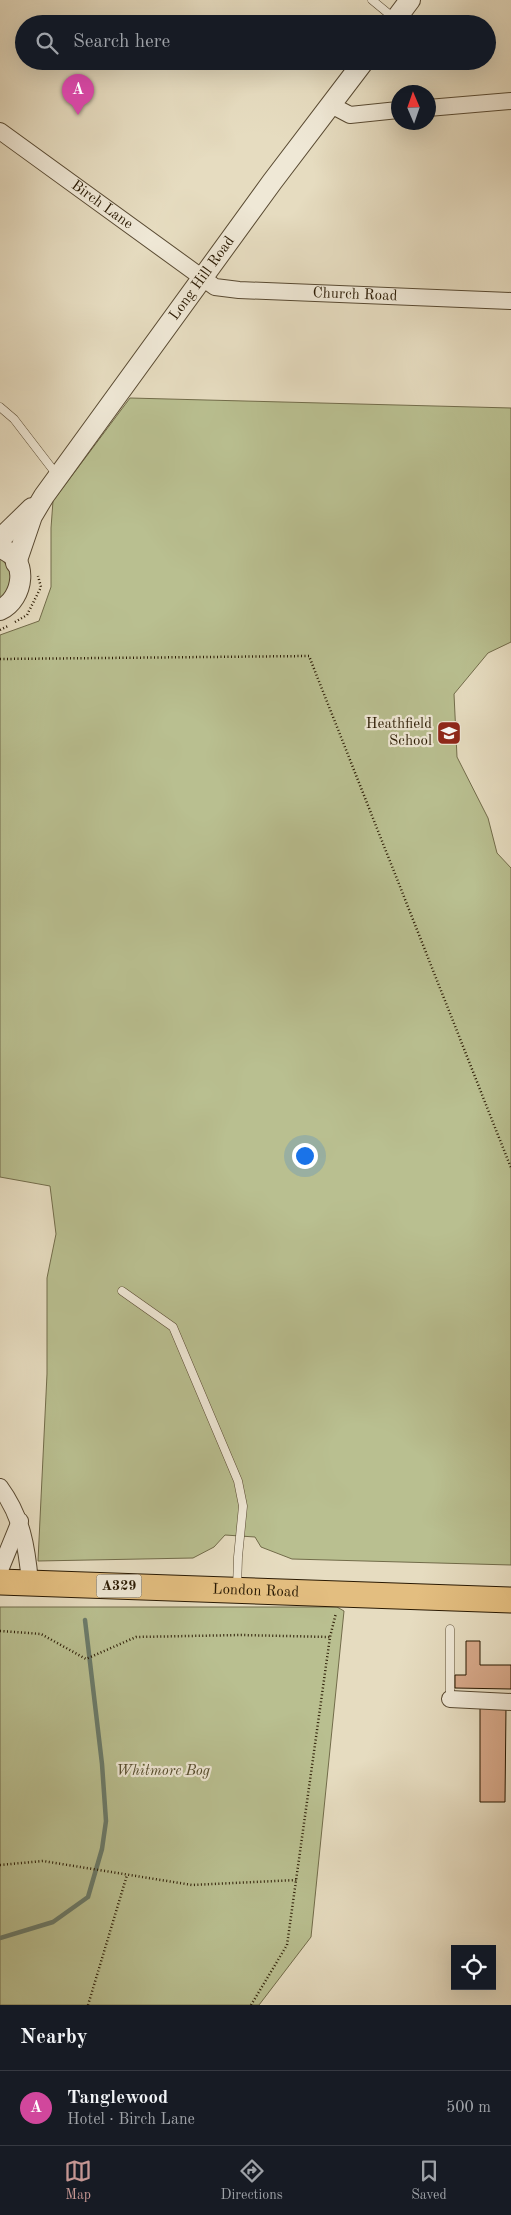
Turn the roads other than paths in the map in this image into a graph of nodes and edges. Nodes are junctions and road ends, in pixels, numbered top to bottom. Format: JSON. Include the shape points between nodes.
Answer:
{"nodes":[{"id":1,"x":372,"y":0,"type":"edge"},
{"id":2,"x":410,"y":0,"type":"edge"},
{"id":3,"x":388,"y":15,"type":"edge"},
{"id":4,"x":399,"y":15,"type":"edge"},
{"id":5,"x":357,"y":70,"type":"edge"},
{"id":6,"x":511,"y":101,"type":"edge"},
{"id":7,"x":331,"y":105,"type":"junction"},
{"id":8,"x":436,"y":107,"type":"edge"},
{"id":9,"x":391,"y":111,"type":"edge"},
{"id":10,"x":0,"y":131,"type":"edge"},
{"id":11,"x":203,"y":280,"type":"junction"},
{"id":12,"x":511,"y":301,"type":"edge"},
{"id":13,"x":0,"y":407,"type":"edge"},
{"id":14,"x":58,"y":476,"type":"junction"},
{"id":15,"x":44,"y":496,"type":"junction"},
{"id":16,"x":0,"y":539,"type":"edge"},
{"id":17,"x":0,"y":548,"type":"edge"},
{"id":18,"x":16,"y":563,"type":"junction"},
{"id":19,"x":0,"y":610,"type":"edge"},
{"id":20,"x":122,"y":1291,"type":"dead end"},
{"id":21,"x":0,"y":1487,"type":"edge"},
{"id":22,"x":20,"y":1521,"type":"junction"},
{"id":23,"x":0,"y":1570,"type":"edge"},
{"id":24,"x":0,"y":1582,"type":"edge"},
{"id":25,"x":30,"y":1583,"type":"junction"},
{"id":26,"x":237,"y":1590,"type":"junction"},
{"id":27,"x":511,"y":1600,"type":"edge"},
{"id":28,"x":450,"y":1629,"type":"dead end"},
{"id":29,"x":450,"y":1699,"type":"joint"},
{"id":30,"x":511,"y":1702,"type":"edge"}],
"edges":[{"from":1,"to":3,"type":"lane"},
{"from":2,"to":4,"type":"street"},
{"from":5,"to":7,"type":"street","name":"Long Hill Road"},
{"from":6,"to":8,"type":"street"},
{"from":7,"to":9,"type":"street","via":[[350,116]]},
{"from":7,"to":11,"type":"street","name":"Long Hill Road"},
{"from":10,"to":11,"type":"street","name":"Birch Lane"},
{"from":11,"to":12,"type":"street","name":"Church Road","via":[[215,287],[246,290]]},
{"from":11,"to":14,"type":"street","name":"Long Hill Road"},
{"from":13,"to":14,"type":"lane","via":[[14,419]]},
{"from":14,"to":15,"type":"street","name":"Long Hill Road"},
{"from":15,"to":16,"type":"street","name":"Long Hill Road"},
{"from":15,"to":18,"type":"street","name":"Long Hill Road","via":[[32,516]]},
{"from":17,"to":18,"type":"street"},
{"from":18,"to":19,"type":"street","via":[[21,585],[13,602]]},
{"from":20,"to":26,"type":"lane","via":[[172,1327],[238,1481],[243,1506]]},
{"from":21,"to":22,"type":"street"},
{"from":22,"to":23,"type":"street"},
{"from":22,"to":25,"type":"street","via":[[26,1540]]},
{"from":24,"to":25,"type":"main road","name":"London Road","number":"A329"},
{"from":25,"to":26,"type":"main road","name":"London Road","number":"A329"},
{"from":26,"to":27,"type":"main road","name":"London Road","number":"A329"},
{"from":28,"to":29,"type":"lane"},
{"from":29,"to":30,"type":"street"}]}
